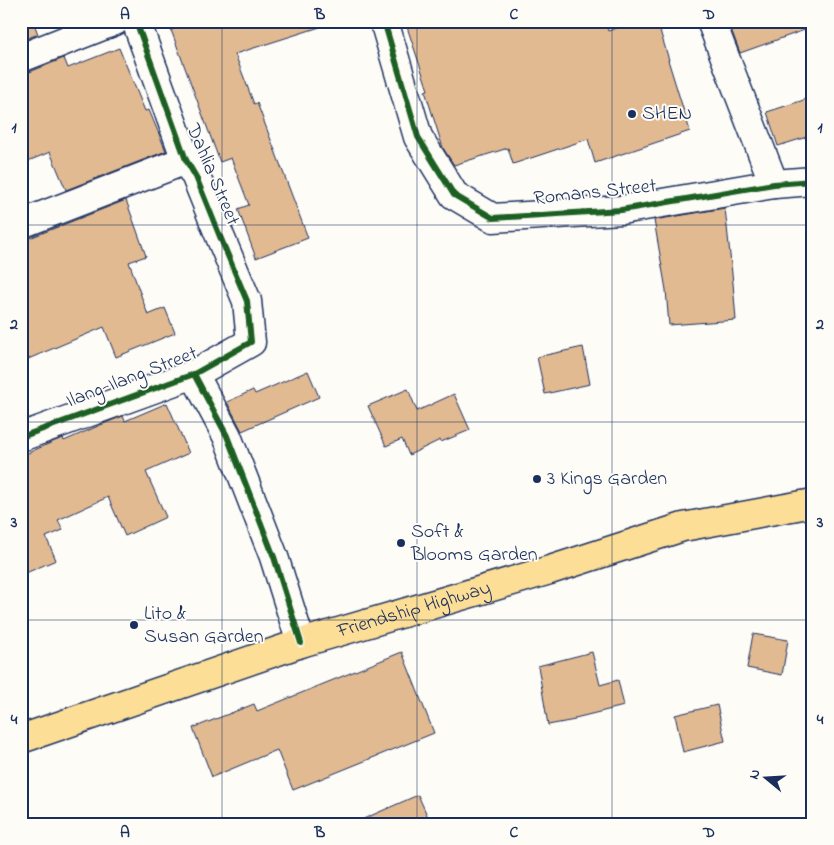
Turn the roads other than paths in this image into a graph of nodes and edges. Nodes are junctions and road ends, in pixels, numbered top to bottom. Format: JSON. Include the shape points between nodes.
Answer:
{"nodes":[{"id":1,"x":114,"y":21,"type":"edge"},
{"id":2,"x":136,"y":21,"type":"edge"},
{"id":3,"x":384,"y":21,"type":"edge"},
{"id":4,"x":711,"y":21,"type":"edge"},
{"id":5,"x":21,"y":58,"type":"edge"},
{"id":6,"x":186,"y":160,"type":"junction"},
{"id":7,"x":813,"y":181,"type":"edge"},
{"id":8,"x":774,"y":184,"type":"junction"},
{"id":9,"x":21,"y":224,"type":"edge"},
{"id":10,"x":251,"y":342,"type":"joint"},
{"id":11,"x":194,"y":374,"type":"junction"},
{"id":12,"x":21,"y":437,"type":"edge"},
{"id":13,"x":813,"y":503,"type":"edge"},
{"id":14,"x":301,"y":643,"type":"junction"},
{"id":15,"x":21,"y":739,"type":"edge"}],
"edges":[{"from":1,"to":5,"type":"street"},
{"from":2,"to":6,"type":"street","name":"Dahlia Street"},
{"from":3,"to":8,"type":"street","name":"Romans Street","via":[[418,137],[454,195],[493,218],[621,210]]},
{"from":4,"to":8,"type":"street"},
{"from":6,"to":9,"type":"street"},
{"from":6,"to":10,"type":"street","name":"Dahlia Street","via":[[248,301]]},
{"from":7,"to":8,"type":"street","name":"Romans Street"},
{"from":10,"to":11,"type":"street","name":"Ilang-Ilang Street"},
{"from":11,"to":12,"type":"street","name":"Ilang-Ilang Street"},
{"from":11,"to":14,"type":"street","via":[[227,436],[274,557]]},
{"from":13,"to":14,"type":"main road","name":"Friendship Highway","via":[[683,527]]},
{"from":14,"to":15,"type":"main road","name":"Friendship Highway"}]}
